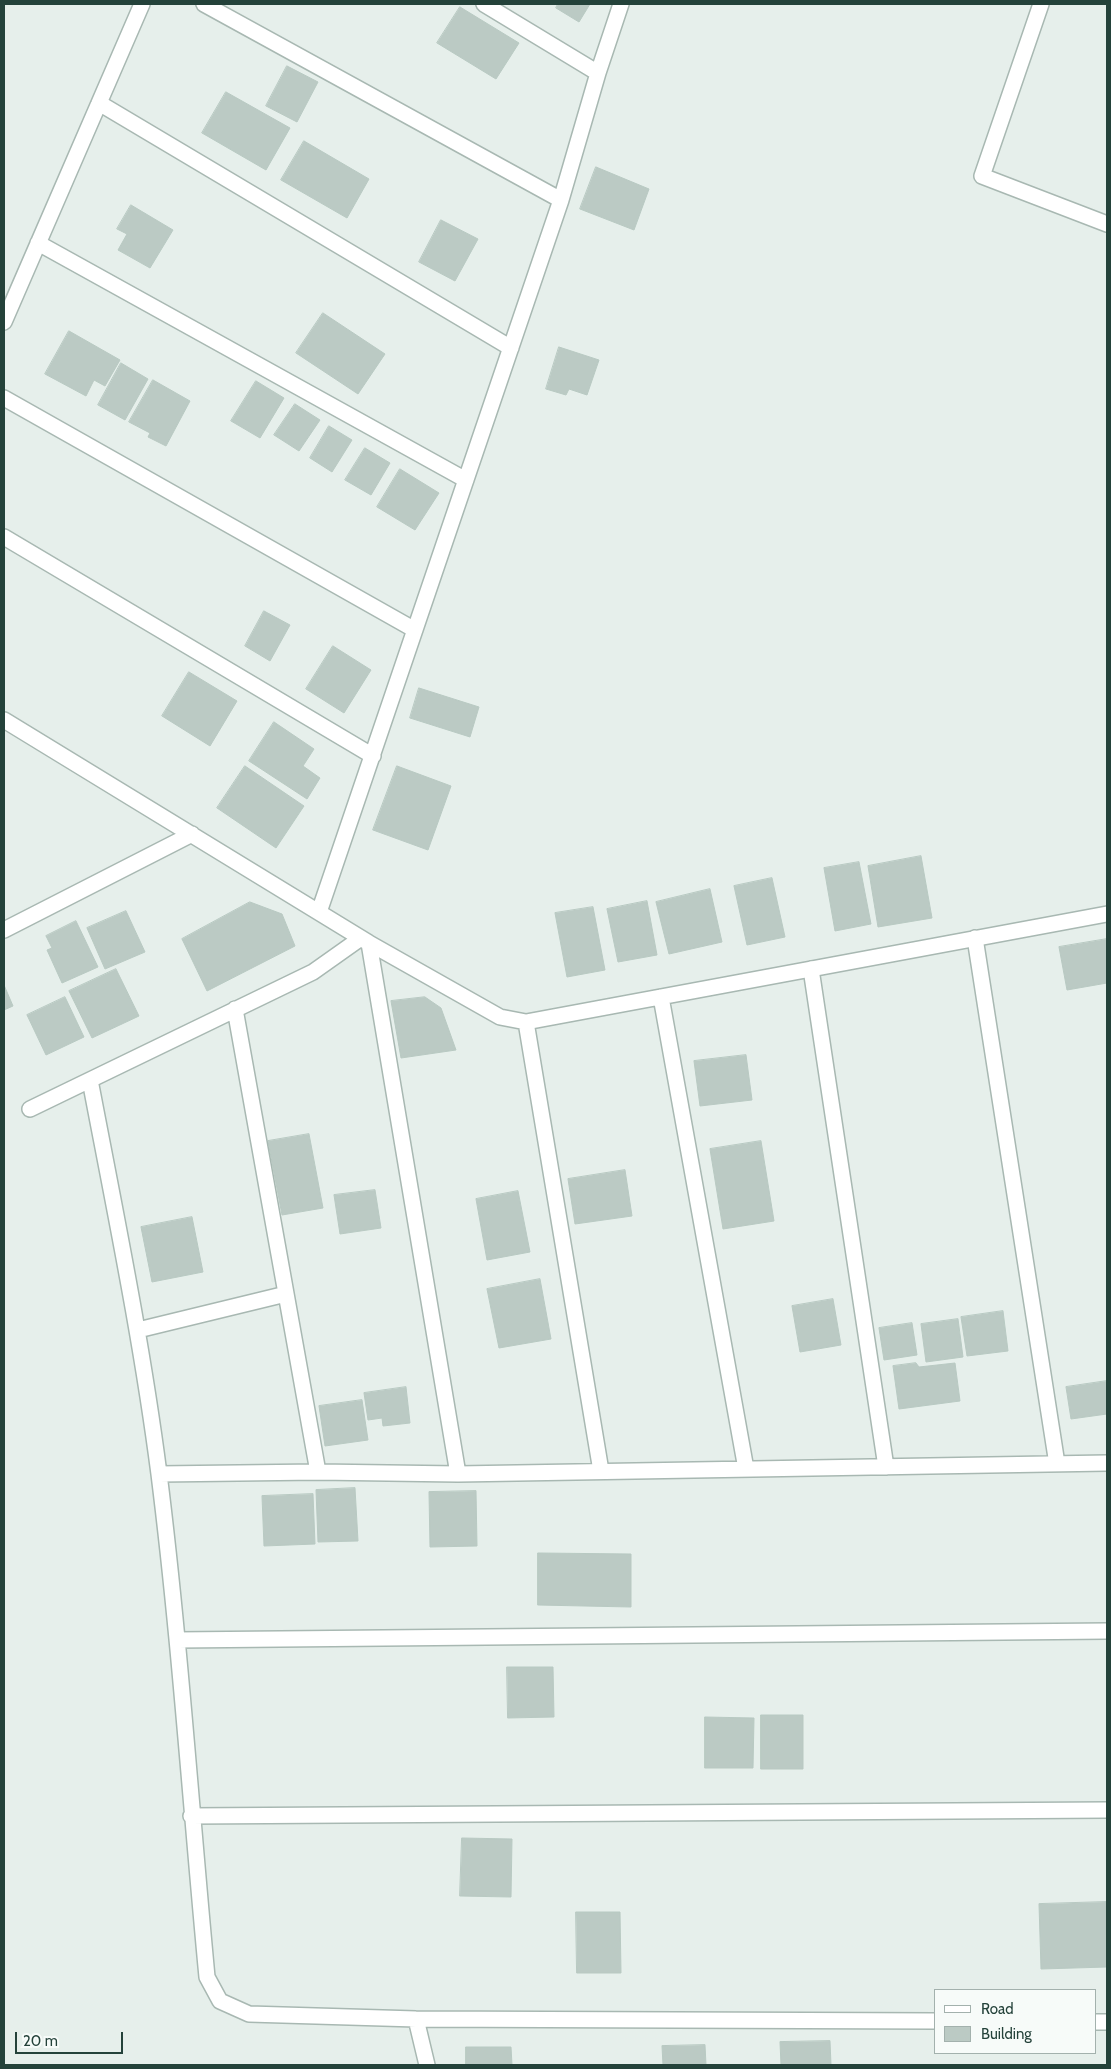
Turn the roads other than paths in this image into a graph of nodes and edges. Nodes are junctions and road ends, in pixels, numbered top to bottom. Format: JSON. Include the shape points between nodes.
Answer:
{"nodes":[{"id":1,"x":142,"y":4,"type":"edge"},
{"id":2,"x":204,"y":4,"type":"edge"},
{"id":3,"x":484,"y":4,"type":"edge"},
{"id":4,"x":621,"y":4,"type":"edge"},
{"id":5,"x":1041,"y":4,"type":"edge"},
{"id":6,"x":598,"y":73,"type":"junction"},
{"id":7,"x":99,"y":104,"type":"junction"},
{"id":8,"x":561,"y":200,"type":"junction"},
{"id":9,"x":1107,"y":224,"type":"edge"},
{"id":10,"x":38,"y":243,"type":"junction"},
{"id":11,"x":4,"y":322,"type":"edge"},
{"id":12,"x":511,"y":348,"type":"junction"},
{"id":13,"x":4,"y":398,"type":"edge"},
{"id":14,"x":466,"y":480,"type":"junction"},
{"id":15,"x":4,"y":537,"type":"edge"},
{"id":16,"x":415,"y":630,"type":"junction"},
{"id":17,"x":4,"y":720,"type":"edge"},
{"id":18,"x":372,"y":756,"type":"junction"},
{"id":19,"x":192,"y":834,"type":"junction"},
{"id":20,"x":319,"y":912,"type":"junction"},
{"id":21,"x":1107,"y":914,"type":"edge"},
{"id":22,"x":4,"y":930,"type":"edge"},
{"id":23,"x":975,"y":938,"type":"junction"},
{"id":24,"x":365,"y":940,"type":"junction"},
{"id":25,"x":811,"y":969,"type":"junction"},
{"id":26,"x":661,"y":997,"type":"junction"},
{"id":27,"x":235,"y":1009,"type":"junction"},
{"id":28,"x":526,"y":1022,"type":"junction"},
{"id":29,"x":90,"y":1080,"type":"junction"},
{"id":30,"x":30,"y":1109,"type":"dead end"},
{"id":31,"x":286,"y":1294,"type":"junction"},
{"id":32,"x":138,"y":1330,"type":"junction"},
{"id":33,"x":1107,"y":1463,"type":"edge"},
{"id":34,"x":1057,"y":1464,"type":"junction"},
{"id":35,"x":886,"y":1467,"type":"junction"},
{"id":36,"x":746,"y":1469,"type":"junction"},
{"id":37,"x":601,"y":1471,"type":"junction"},
{"id":38,"x":318,"y":1472,"type":"junction"},
{"id":39,"x":159,"y":1474,"type":"junction"},
{"id":40,"x":458,"y":1474,"type":"junction"},
{"id":41,"x":1107,"y":1631,"type":"edge"},
{"id":42,"x":177,"y":1640,"type":"junction"},
{"id":43,"x":1107,"y":1810,"type":"edge"},
{"id":44,"x":191,"y":1816,"type":"junction"},
{"id":45,"x":416,"y":2019,"type":"junction"},
{"id":46,"x":934,"y":2021,"type":"edge"},
{"id":47,"x":427,"y":2065,"type":"edge"}],
"edges":[{"from":1,"to":7,"type":"street"},
{"from":2,"to":8,"type":"street"},
{"from":3,"to":6,"type":"street"},
{"from":4,"to":6,"type":"street"},
{"from":5,"to":9,"type":"street","via":[[982,176]]},
{"from":6,"to":8,"type":"street"},
{"from":7,"to":10,"type":"street"},
{"from":7,"to":12,"type":"street"},
{"from":8,"to":12,"type":"street"},
{"from":10,"to":11,"type":"street"},
{"from":10,"to":14,"type":"street"},
{"from":12,"to":14,"type":"street"},
{"from":13,"to":16,"type":"street"},
{"from":14,"to":16,"type":"street"},
{"from":15,"to":18,"type":"street"},
{"from":16,"to":18,"type":"street"},
{"from":17,"to":19,"type":"street"},
{"from":18,"to":20,"type":"street"},
{"from":19,"to":20,"type":"street"},
{"from":19,"to":22,"type":"street"},
{"from":20,"to":24,"type":"street"},
{"from":21,"to":23,"type":"street"},
{"from":23,"to":25,"type":"street"},
{"from":23,"to":34,"type":"street"},
{"from":24,"to":27,"type":"street","via":[[313,972]]},
{"from":24,"to":28,"type":"street","via":[[500,1017]]},
{"from":24,"to":40,"type":"street"},
{"from":25,"to":26,"type":"street"},
{"from":25,"to":35,"type":"street"},
{"from":26,"to":28,"type":"street"},
{"from":26,"to":36,"type":"street"},
{"from":27,"to":29,"type":"street"},
{"from":27,"to":31,"type":"street"},
{"from":28,"to":37,"type":"street"},
{"from":29,"to":30,"type":"street"},
{"from":29,"to":32,"type":"street"},
{"from":31,"to":32,"type":"street"},
{"from":31,"to":38,"type":"street"},
{"from":32,"to":39,"type":"street"},
{"from":33,"to":34,"type":"street"},
{"from":34,"to":35,"type":"street"},
{"from":35,"to":36,"type":"street"},
{"from":36,"to":37,"type":"street"},
{"from":37,"to":40,"type":"street"},
{"from":38,"to":39,"type":"street"},
{"from":38,"to":40,"type":"street"},
{"from":39,"to":42,"type":"street"},
{"from":41,"to":42,"type":"street"},
{"from":42,"to":44,"type":"street"},
{"from":43,"to":44,"type":"street"},
{"from":44,"to":45,"type":"street","via":[[207,1977],[220,2001],[249,2014]]},
{"from":45,"to":46,"type":"street"},
{"from":45,"to":47,"type":"street"}]}
